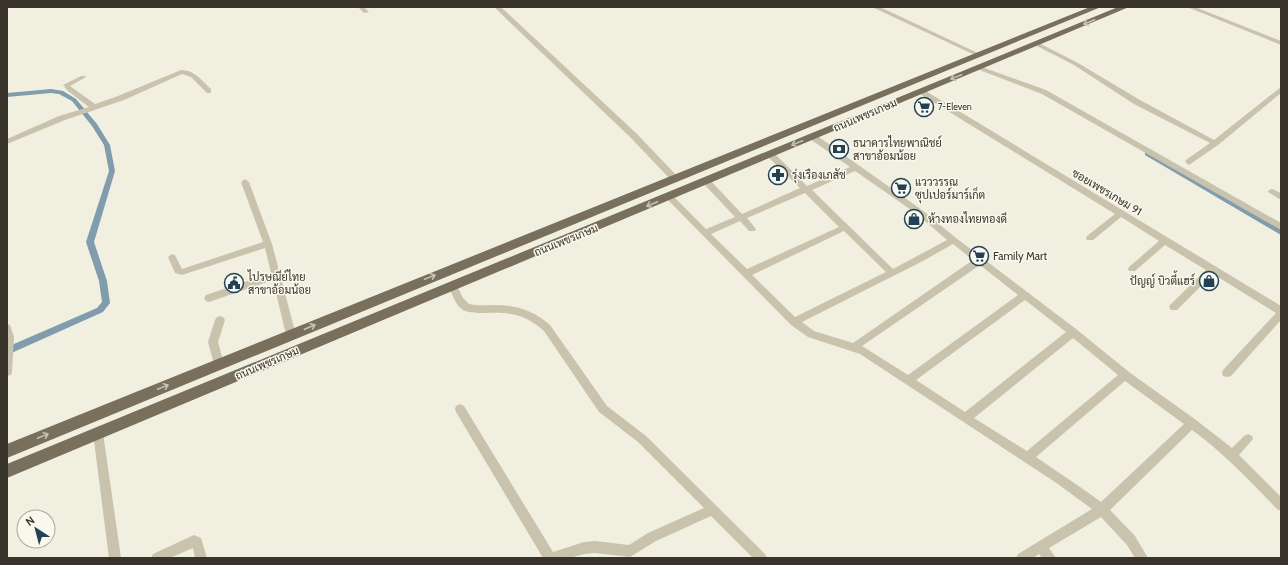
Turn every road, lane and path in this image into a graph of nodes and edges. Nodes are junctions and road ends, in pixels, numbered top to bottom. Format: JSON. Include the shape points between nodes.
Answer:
{"nodes":[{"id":1,"x":361,"y":7,"type":"edge"},
{"id":2,"x":497,"y":7,"type":"edge"},
{"id":3,"x":875,"y":7,"type":"edge"},
{"id":4,"x":1097,"y":7,"type":"edge"},
{"id":5,"x":1125,"y":7,"type":"edge"},
{"id":6,"x":1190,"y":7,"type":"edge"},
{"id":7,"x":366,"y":12,"type":"dead end"},
{"id":8,"x":1281,"y":43,"type":"edge"},
{"id":9,"x":1037,"y":44,"type":"junction"},
{"id":10,"x":979,"y":55,"type":"junction"},
{"id":11,"x":979,"y":68,"type":"junction"},
{"id":12,"x":84,"y":77,"type":"dead end"},
{"id":13,"x":1281,"y":89,"type":"edge"},
{"id":14,"x":209,"y":91,"type":"dead end"},
{"id":15,"x":922,"y":92,"type":"junction"},
{"id":16,"x":92,"y":108,"type":"junction"},
{"id":17,"x":813,"y":137,"type":"junction"},
{"id":18,"x":7,"y":142,"type":"edge"},
{"id":19,"x":1215,"y":143,"type":"junction"},
{"id":20,"x":770,"y":154,"type":"junction"},
{"id":21,"x":1189,"y":162,"type":"dead end"},
{"id":22,"x":855,"y":168,"type":"junction"},
{"id":23,"x":674,"y":178,"type":"junction"},
{"id":24,"x":706,"y":181,"type":"junction"},
{"id":25,"x":245,"y":182,"type":"dead end"},
{"id":26,"x":806,"y":190,"type":"junction"},
{"id":27,"x":1272,"y":192,"type":"dead end"},
{"id":28,"x":669,"y":197,"type":"junction"},
{"id":29,"x":1281,"y":197,"type":"edge"},
{"id":30,"x":1121,"y":213,"type":"junction"},
{"id":31,"x":741,"y":217,"type":"junction"},
{"id":32,"x":1281,"y":227,"type":"edge"},
{"id":33,"x":844,"y":228,"type":"junction"},
{"id":34,"x":752,"y":229,"type":"dead end"},
{"id":35,"x":705,"y":233,"type":"junction"},
{"id":36,"x":1090,"y":238,"type":"dead end"},
{"id":37,"x":952,"y":240,"type":"junction"},
{"id":38,"x":1165,"y":240,"type":"junction"},
{"id":39,"x":268,"y":244,"type":"junction"},
{"id":40,"x":172,"y":257,"type":"dead end"},
{"id":41,"x":979,"y":261,"type":"junction"},
{"id":42,"x":1132,"y":269,"type":"dead end"},
{"id":43,"x":1212,"y":269,"type":"junction"},
{"id":44,"x":892,"y":272,"type":"junction"},
{"id":45,"x":745,"y":274,"type":"junction"},
{"id":46,"x":276,"y":275,"type":"junction"},
{"id":47,"x":453,"y":286,"type":"junction"},
{"id":48,"x":1025,"y":295,"type":"junction"},
{"id":49,"x":209,"y":298,"type":"dead end"},
{"id":50,"x":1174,"y":307,"type":"dead end"},
{"id":51,"x":1281,"y":312,"type":"edge"},
{"id":52,"x":220,"y":320,"type":"dead end"},
{"id":53,"x":794,"y":322,"type":"junction"},
{"id":54,"x":7,"y":328,"type":"edge"},
{"id":55,"x":1073,"y":332,"type":"junction"},
{"id":56,"x":290,"y":335,"type":"junction"},
{"id":57,"x":854,"y":347,"type":"junction"},
{"id":58,"x":8,"y":351,"type":"edge"},
{"id":59,"x":219,"y":364,"type":"junction"},
{"id":60,"x":7,"y":372,"type":"edge"},
{"id":61,"x":1227,"y":373,"type":"dead end"},
{"id":62,"x":1125,"y":374,"type":"junction"},
{"id":63,"x":908,"y":380,"type":"junction"},
{"id":64,"x":460,"y":409,"type":"dead end"},
{"id":65,"x":966,"y":418,"type":"junction"},
{"id":66,"x":1192,"y":423,"type":"junction"},
{"id":67,"x":98,"y":433,"type":"junction"},
{"id":68,"x":1248,"y":439,"type":"dead end"},
{"id":69,"x":7,"y":451,"type":"edge"},
{"id":70,"x":1232,"y":455,"type":"junction"},
{"id":71,"x":1027,"y":458,"type":"junction"},
{"id":72,"x":7,"y":471,"type":"edge"},
{"id":73,"x":1281,"y":505,"type":"edge"},
{"id":74,"x":713,"y":510,"type":"junction"},
{"id":75,"x":1101,"y":510,"type":"junction"},
{"id":76,"x":1041,"y":547,"type":"junction"},
{"id":77,"x":115,"y":558,"type":"edge"},
{"id":78,"x":157,"y":558,"type":"edge"},
{"id":79,"x":201,"y":558,"type":"edge"},
{"id":80,"x":550,"y":558,"type":"edge"},
{"id":81,"x":761,"y":558,"type":"edge"},
{"id":82,"x":1022,"y":558,"type":"edge"},
{"id":83,"x":1050,"y":558,"type":"edge"},
{"id":84,"x":1142,"y":558,"type":"edge"}],
"edges":[{"from":1,"to":7,"type":"street"},
{"from":2,"to":23,"type":"street","via":[[634,136]]},
{"from":3,"to":10,"type":"street"},
{"from":4,"to":10,"type":"main road","name":"ถนนเพชรเกษม"},
{"from":5,"to":9,"type":"main road","name":"ถนนเพชรเกษม","one_way":true},
{"from":6,"to":8,"type":"street"},
{"from":9,"to":11,"type":"main road","name":"ถนนเพชรเกษม"},
{"from":9,"to":19,"type":"street","via":[[1076,64],[1137,102]]},
{"from":10,"to":23,"type":"main road","name":"ถนนเพชรเกษม"},
{"from":11,"to":15,"type":"main road","name":"ถนนเพชรเกษม","one_way":true},
{"from":11,"to":32,"type":"street","via":[[1044,92]]},
{"from":12,"to":16,"type":"street","via":[[69,82],[66,85],[67,89],[80,96]]},
{"from":13,"to":19,"type":"street"},
{"from":14,"to":16,"type":"street","via":[[186,71]]},
{"from":15,"to":17,"type":"main road","name":"ถนนเพชรเกษม"},
{"from":15,"to":30,"type":"street","name":"ซอยเพชรเกษม 91"},
{"from":16,"to":18,"type":"street"},
{"from":17,"to":20,"type":"main road","name":"ถนนเพชรเกษม","one_way":true},
{"from":17,"to":22,"type":"street"},
{"from":19,"to":21,"type":"street"},
{"from":20,"to":24,"type":"main road","name":"ถนนเพชรเกษม"},
{"from":20,"to":26,"type":"street"},
{"from":22,"to":26,"type":"street"},
{"from":22,"to":37,"type":"street","via":[[910,204]]},
{"from":56,"to":23,"type":"main road","name":"ถนนเพชรเกษม","one_way":true},
{"from":24,"to":28,"type":"main road","name":"ถนนเพชรเกษม"},
{"from":24,"to":31,"type":"street"},
{"from":25,"to":39,"type":"street"},
{"from":26,"to":31,"type":"street"},
{"from":26,"to":33,"type":"street"},
{"from":27,"to":29,"type":"street"},
{"from":28,"to":35,"type":"street"},
{"from":28,"to":47,"type":"main road","name":"ถนนเพชรเกษม","one_way":true},
{"from":30,"to":36,"type":"street"},
{"from":30,"to":38,"type":"street","name":"ซอยเพชรเกษม 91"},
{"from":31,"to":34,"type":"street"},
{"from":31,"to":35,"type":"street"},
{"from":33,"to":44,"type":"street"},
{"from":33,"to":45,"type":"street"},
{"from":35,"to":45,"type":"street"},
{"from":37,"to":41,"type":"street"},
{"from":37,"to":44,"type":"street"},
{"from":38,"to":42,"type":"street"},
{"from":38,"to":43,"type":"street","name":"ซอยเพชรเกษม 91"},
{"from":39,"to":40,"type":"street","via":[[182,272],[178,271]]},
{"from":39,"to":46,"type":"street"},
{"from":41,"to":48,"type":"street"},
{"from":41,"to":57,"type":"street"},
{"from":43,"to":50,"type":"street"},
{"from":43,"to":51,"type":"street","name":"ซอยเพชรเกษม 91"},
{"from":44,"to":53,"type":"street"},
{"from":45,"to":53,"type":"street"},
{"from":46,"to":49,"type":"street"},
{"from":46,"to":56,"type":"street"},
{"from":47,"to":67,"type":"main road","name":"ถนนเพชรเกษม"},
{"from":47,"to":74,"type":"street","via":[[463,304],[468,307],[521,311],[539,320],[603,410],[642,439]]},
{"from":48,"to":55,"type":"street"},
{"from":48,"to":63,"type":"street"},
{"from":51,"to":61,"type":"street"},
{"from":52,"to":59,"type":"street","via":[[213,342]]},
{"from":53,"to":57,"type":"street","via":[[811,334]]},
{"from":54,"to":58,"type":"street"},
{"from":55,"to":62,"type":"street"},
{"from":55,"to":65,"type":"street"},
{"from":56,"to":59,"type":"main road","name":"ถนนเพชรเกษม"},
{"from":57,"to":63,"type":"street"},
{"from":58,"to":60,"type":"street"},
{"from":69,"to":59,"type":"main road","name":"ถนนเพชรเกษม","one_way":true},
{"from":62,"to":66,"type":"street"},
{"from":62,"to":71,"type":"street"},
{"from":63,"to":65,"type":"street"},
{"from":64,"to":80,"type":"street"},
{"from":65,"to":71,"type":"street"},
{"from":66,"to":70,"type":"street"},
{"from":66,"to":75,"type":"street"},
{"from":67,"to":72,"type":"main road","name":"ถนนเพชรเกษม"},
{"from":67,"to":77,"type":"street"},
{"from":68,"to":70,"type":"street"},
{"from":70,"to":73,"type":"street"},
{"from":71,"to":75,"type":"street"},
{"from":74,"to":80,"type":"street","via":[[652,537],[630,551],[584,548]]},
{"from":74,"to":81,"type":"street"},
{"from":75,"to":76,"type":"street"},
{"from":75,"to":84,"type":"street","via":[[1131,540]]},
{"from":76,"to":82,"type":"street"},
{"from":76,"to":83,"type":"street"},
{"from":78,"to":79,"type":"street","via":[[194,541],[197,542]]}]}
